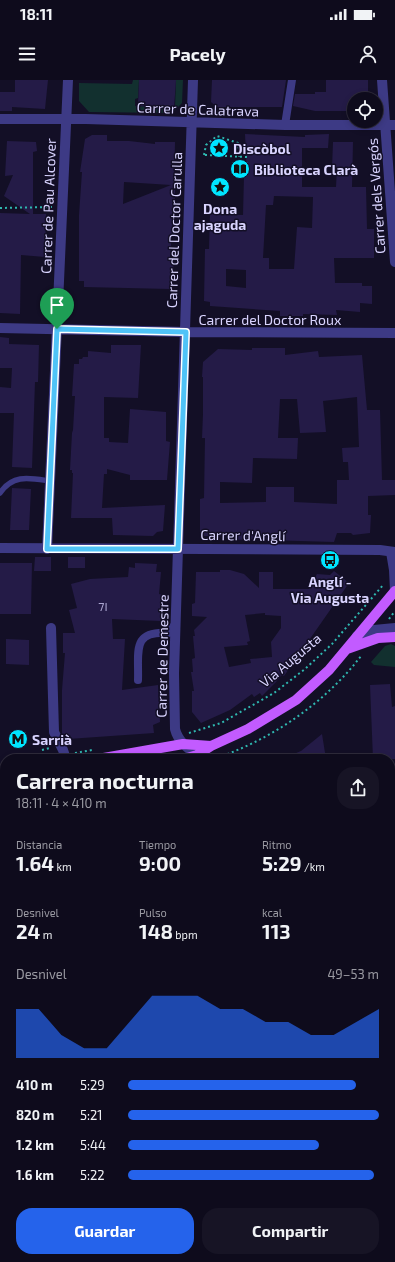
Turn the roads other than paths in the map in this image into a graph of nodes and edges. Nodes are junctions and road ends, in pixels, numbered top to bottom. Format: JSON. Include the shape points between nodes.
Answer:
{"nodes":[{"id":1,"x":68,"y":80,"type":"edge"},
{"id":2,"x":193,"y":80,"type":"edge"},
{"id":3,"x":292,"y":80,"type":"edge"},
{"id":4,"x":382,"y":80,"type":"edge"},
{"id":5,"x":0,"y":119,"type":"edge"},
{"id":6,"x":66,"y":120,"type":"junction"},
{"id":7,"x":192,"y":123,"type":"junction"},
{"id":8,"x":390,"y":124,"type":"edge"},
{"id":9,"x":286,"y":125,"type":"junction"},
{"id":10,"x":395,"y":262,"type":"edge"},
{"id":11,"x":0,"y":328,"type":"edge"},
{"id":12,"x":57,"y":329,"type":"junction"},
{"id":13,"x":186,"y":332,"type":"junction"},
{"id":14,"x":395,"y":333,"type":"edge"},
{"id":15,"x":50,"y":480,"type":"junction"},
{"id":16,"x":0,"y":493,"type":"edge"},
{"id":17,"x":0,"y":548,"type":"edge"},
{"id":18,"x":47,"y":549,"type":"junction"},
{"id":19,"x":178,"y":549,"type":"junction"},
{"id":20,"x":393,"y":552,"type":"edge"},
{"id":21,"x":395,"y":591,"type":"edge"},
{"id":22,"x":175,"y":624,"type":"junction"},
{"id":23,"x":51,"y":628,"type":"dead end"},
{"id":24,"x":395,"y":628,"type":"edge"},
{"id":25,"x":357,"y":636,"type":"junction"},
{"id":26,"x":395,"y":636,"type":"edge"},
{"id":27,"x":347,"y":649,"type":"junction"},
{"id":28,"x":138,"y":680,"type":"dead end"},
{"id":29,"x":183,"y":744,"type":"junction"},
{"id":30,"x":211,"y":746,"type":"junction"},
{"id":31,"x":65,"y":754,"type":"edge"},
{"id":32,"x":126,"y":754,"type":"edge"},
{"id":33,"x":196,"y":754,"type":"edge"},
{"id":34,"x":199,"y":754,"type":"edge"}],
"edges":[{"from":1,"to":6,"type":"street","name":"Carrer de Pau Alcover"},
{"from":2,"to":7,"type":"street","name":"Carrer del Doctor Carulla"},
{"from":3,"to":9,"type":"street"},
{"from":4,"to":8,"type":"street","name":"Carrer dels Vergós"},
{"from":5,"to":6,"type":"street","name":"Carrer de Calatrava"},
{"from":6,"to":7,"type":"street","name":"Carrer de Calatrava"},
{"from":6,"to":12,"type":"street","name":"Carrer de Pau Alcover"},
{"from":7,"to":9,"type":"street","name":"Carrer de Calatrava"},
{"from":7,"to":13,"type":"street","name":"Carrer del Doctor Carulla"},
{"from":8,"to":9,"type":"street","name":"Carrer de Calatrava"},
{"from":8,"to":10,"type":"street","name":"Carrer dels Vergós"},
{"from":11,"to":12,"type":"street","name":"Carrer del Doctor Roux"},
{"from":12,"to":13,"type":"street","name":"Carrer del Doctor Roux"},
{"from":12,"to":15,"type":"street","name":"Carrer de Pau Alcover"},
{"from":13,"to":14,"type":"street","name":"Carrer del Doctor Roux"},
{"from":13,"to":19,"type":"street","name":"Carrer del Doctor Carulla"},
{"from":15,"to":16,"type":"lane","via":[[20,478],[7,484]]},
{"from":15,"to":18,"type":"street","name":"Carrer de Pau Alcover"},
{"from":17,"to":18,"type":"street","name":"Carrer d'Anglí"},
{"from":18,"to":19,"type":"street","name":"Carrer d'Anglí"},
{"from":19,"to":20,"type":"street","name":"Carrer d'Anglí"},
{"from":19,"to":22,"type":"street","name":"Carrer de Demestre"},
{"from":20,"to":21,"type":"street","name":"Carrer d'Anglí"},
{"from":21,"to":25,"type":"main road"},
{"from":22,"to":28,"type":"street","via":[[169,632],[150,632],[142,638],[139,646]]},
{"from":22,"to":29,"type":"street","name":"Carrer de Demestre","via":[[175,730]]},
{"from":23,"to":31,"type":"street","via":[[55,736]]},
{"from":24,"to":25,"type":"street","via":[[374,630]]},
{"from":25,"to":27,"type":"main road"},
{"from":26,"to":27,"type":"main road","via":[[378,638]]},
{"from":27,"to":30,"type":"main road","via":[[322,678],[296,700],[265,720]]},
{"from":29,"to":30,"type":"main road"},
{"from":29,"to":32,"type":"main road"},
{"from":29,"to":33,"type":"street","name":"Carrer de Demestre"},
{"from":30,"to":34,"type":"main road"}]}
